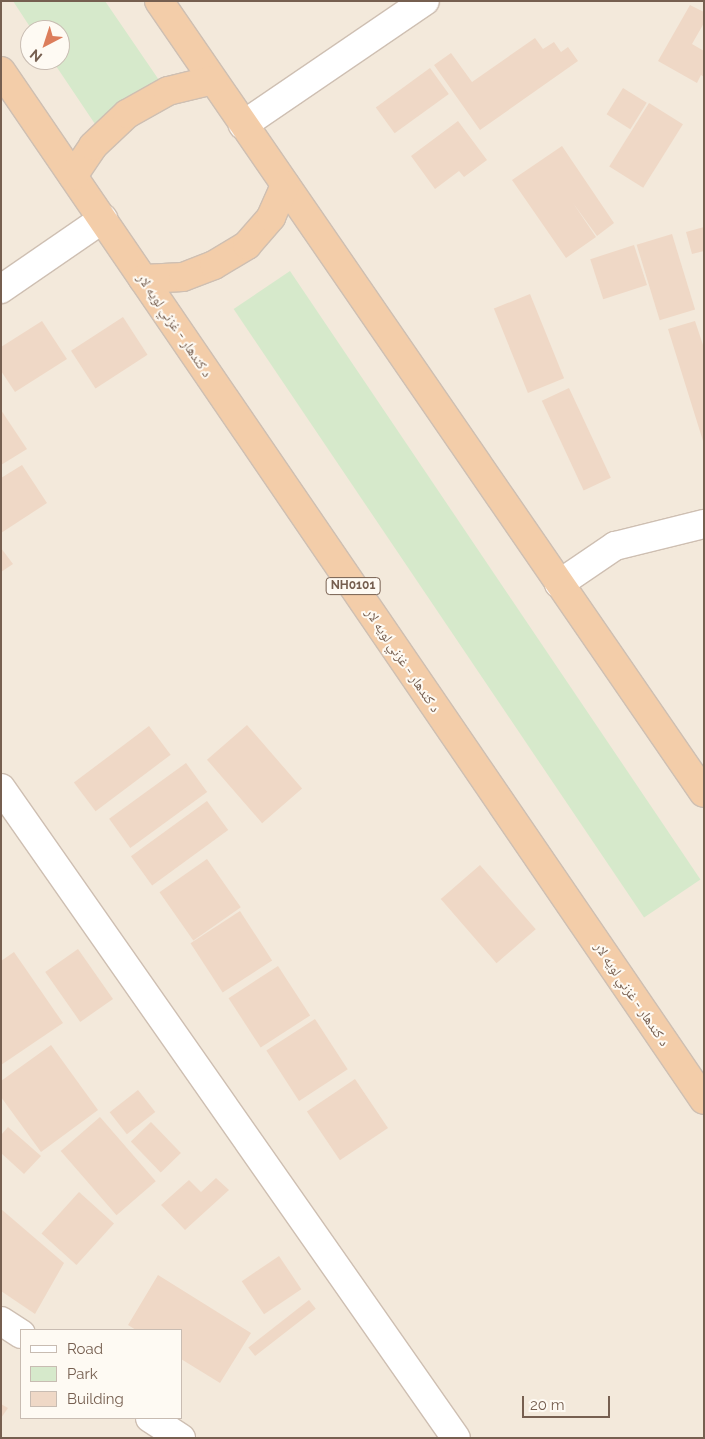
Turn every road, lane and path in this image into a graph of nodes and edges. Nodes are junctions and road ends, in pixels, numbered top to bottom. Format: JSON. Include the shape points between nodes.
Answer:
{"nodes":[{"id":1,"x":159,"y":1,"type":"edge"},
{"id":2,"x":425,"y":1,"type":"edge"},
{"id":3,"x":1,"y":71,"type":"edge"},
{"id":4,"x":212,"y":80,"type":"junction"},
{"id":5,"x":243,"y":125,"type":"junction"},
{"id":6,"x":73,"y":176,"type":"junction"},
{"id":7,"x":285,"y":185,"type":"junction"},
{"id":8,"x":103,"y":219,"type":"junction"},
{"id":9,"x":143,"y":279,"type":"junction"},
{"id":10,"x":1,"y":289,"type":"edge"},
{"id":11,"x":704,"y":524,"type":"edge"},
{"id":12,"x":559,"y":584,"type":"junction"},
{"id":13,"x":1,"y":788,"type":"edge"},
{"id":14,"x":704,"y":793,"type":"edge"},
{"id":15,"x":704,"y":1100,"type":"edge"},
{"id":16,"x":1,"y":1321,"type":"edge"},
{"id":17,"x":20,"y":1333,"type":"edge"},
{"id":18,"x":152,"y":1419,"type":"edge"},
{"id":19,"x":181,"y":1438,"type":"edge"},
{"id":20,"x":456,"y":1438,"type":"edge"}],
"edges":[{"from":1,"to":4,"type":"highway"},
{"from":2,"to":5,"type":"street"},
{"from":3,"to":6,"type":"highway","name":"د کندهار - غزني لويه لار","number":"NH0101"},
{"from":4,"to":5,"type":"highway"},
{"from":4,"to":6,"type":"highway","via":[[168,92],[127,114],[93,146]]},
{"from":5,"to":7,"type":"highway"},
{"from":6,"to":8,"type":"highway","name":"د کندهار - غزني لويه لار","number":"NH0101"},
{"from":7,"to":9,"type":"highway","via":[[271,217],[247,244],[214,265],[183,277]]},
{"from":7,"to":12,"type":"highway"},
{"from":8,"to":9,"type":"highway","name":"د کندهار - غزني لويه لار","number":"NH0101"},
{"from":8,"to":10,"type":"street"},
{"from":9,"to":15,"type":"highway","name":"د کندهار - غزني لويه لار","number":"NH0101"},
{"from":11,"to":12,"type":"street","via":[[615,546]]},
{"from":12,"to":14,"type":"highway"},
{"from":13,"to":20,"type":"street"},
{"from":16,"to":17,"type":"street"},
{"from":18,"to":19,"type":"street"}]}
